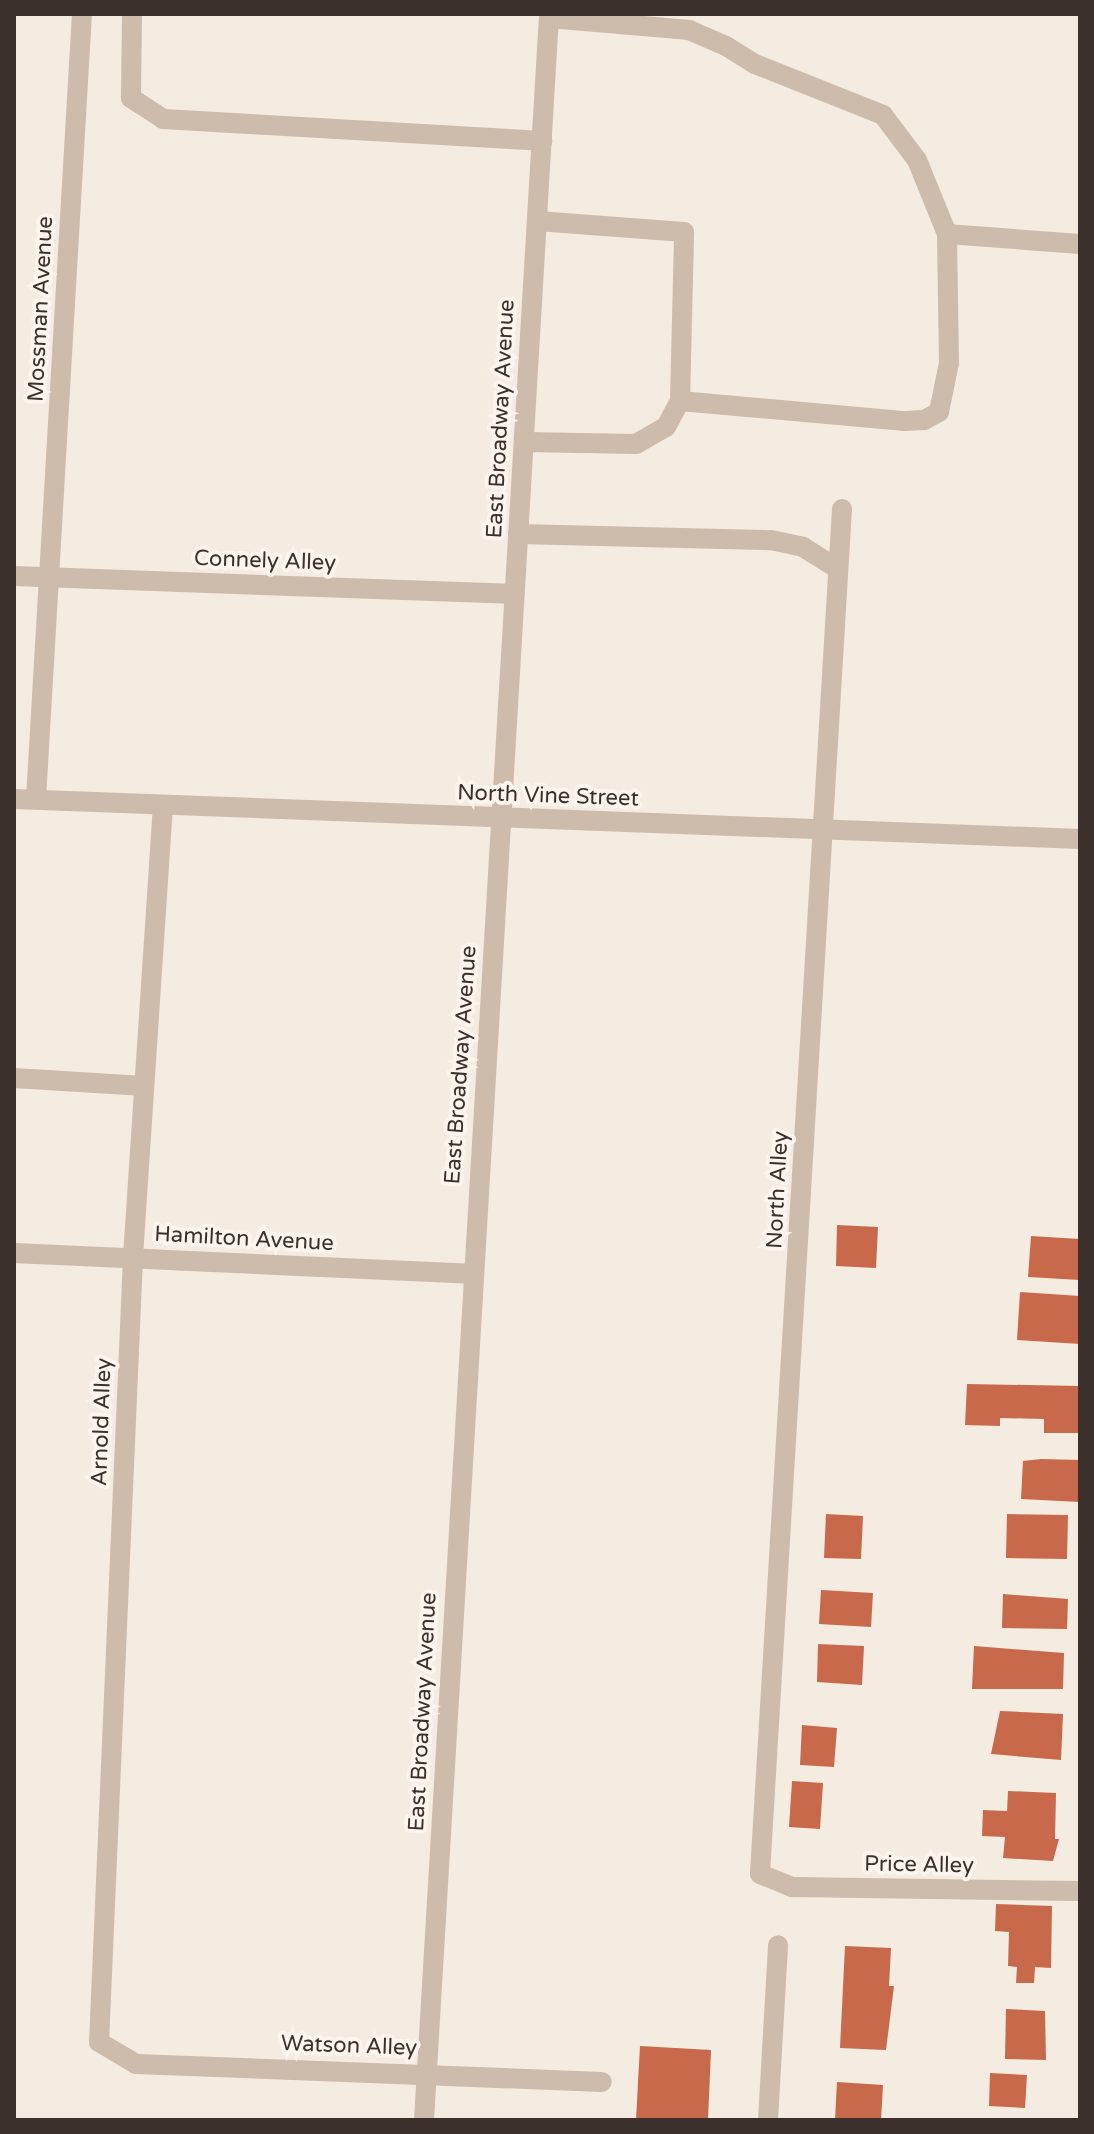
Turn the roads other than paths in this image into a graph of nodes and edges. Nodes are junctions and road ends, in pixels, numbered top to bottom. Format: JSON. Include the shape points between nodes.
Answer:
{"nodes":[{"id":1,"x":82,"y":14,"type":"edge"},
{"id":2,"x":132,"y":14,"type":"edge"},
{"id":3,"x":549,"y":16,"type":"edge"},
{"id":4,"x":542,"y":141,"type":"junction"},
{"id":5,"x":537,"y":221,"type":"junction"},
{"id":6,"x":947,"y":234,"type":"junction"},
{"id":7,"x":1080,"y":244,"type":"edge"},
{"id":8,"x":680,"y":401,"type":"junction"},
{"id":9,"x":524,"y":442,"type":"junction"},
{"id":10,"x":842,"y":509,"type":"dead end"},
{"id":11,"x":518,"y":534,"type":"junction"},
{"id":12,"x":838,"y":569,"type":"junction"},
{"id":13,"x":14,"y":576,"type":"edge"},
{"id":14,"x":49,"y":577,"type":"junction"},
{"id":15,"x":515,"y":594,"type":"junction"},
{"id":16,"x":14,"y":799,"type":"edge"},
{"id":17,"x":36,"y":799,"type":"junction"},
{"id":18,"x":163,"y":805,"type":"junction"},
{"id":19,"x":501,"y":819,"type":"junction"},
{"id":20,"x":824,"y":828,"type":"junction"},
{"id":21,"x":1080,"y":839,"type":"edge"},
{"id":22,"x":14,"y":1078,"type":"edge"},
{"id":23,"x":144,"y":1086,"type":"junction"},
{"id":24,"x":14,"y":1253,"type":"edge"},
{"id":25,"x":133,"y":1258,"type":"junction"},
{"id":26,"x":471,"y":1274,"type":"junction"},
{"id":27,"x":760,"y":1874,"type":"joint"},
{"id":28,"x":1080,"y":1891,"type":"edge"},
{"id":29,"x":778,"y":1945,"type":"dead end"},
{"id":30,"x":99,"y":2042,"type":"joint"},
{"id":31,"x":427,"y":2073,"type":"junction"},
{"id":32,"x":602,"y":2082,"type":"dead end"},
{"id":33,"x":424,"y":2120,"type":"edge"},
{"id":34,"x":768,"y":2120,"type":"edge"}],
"edges":[{"from":1,"to":14,"type":"street","name":"Mossman Avenue"},
{"from":2,"to":4,"type":"street","via":[[131,98],[163,119]]},
{"from":3,"to":4,"type":"street","name":"East Broadway Avenue"},
{"from":3,"to":6,"type":"street","via":[[689,30],[755,64],[883,115],[917,160]]},
{"from":4,"to":5,"type":"street","name":"East Broadway Avenue"},
{"from":5,"to":8,"type":"street","via":[[684,232]]},
{"from":5,"to":9,"type":"street","name":"East Broadway Avenue"},
{"from":6,"to":7,"type":"street"},
{"from":6,"to":8,"type":"street","via":[[949,363],[939,412],[905,421]]},
{"from":8,"to":9,"type":"street","via":[[666,427],[636,444]]},
{"from":9,"to":11,"type":"street","name":"East Broadway Avenue"},
{"from":10,"to":12,"type":"street","name":"North Alley"},
{"from":11,"to":12,"type":"street","via":[[771,540],[803,547]]},
{"from":11,"to":15,"type":"street","name":"East Broadway Avenue"},
{"from":12,"to":20,"type":"street","name":"North Alley"},
{"from":13,"to":14,"type":"street","name":"Connely Alley"},
{"from":14,"to":15,"type":"street","name":"Connely Alley"},
{"from":14,"to":17,"type":"street","name":"Mossman Avenue"},
{"from":15,"to":19,"type":"street","name":"East Broadway Avenue"},
{"from":16,"to":17,"type":"street","name":"North Vine Street"},
{"from":17,"to":18,"type":"street","name":"North Vine Street"},
{"from":18,"to":19,"type":"street","name":"North Vine Street"},
{"from":18,"to":23,"type":"street","name":"Arnold Alley"},
{"from":19,"to":20,"type":"street","name":"North Vine Street"},
{"from":19,"to":26,"type":"street","name":"East Broadway Avenue"},
{"from":20,"to":21,"type":"street","name":"North Vine Street"},
{"from":20,"to":27,"type":"street","name":"North Alley"},
{"from":22,"to":23,"type":"street"},
{"from":23,"to":25,"type":"street","name":"Arnold Alley"},
{"from":24,"to":25,"type":"street","name":"Hamilton Avenue"},
{"from":25,"to":26,"type":"street","name":"Hamilton Avenue"},
{"from":25,"to":30,"type":"street","name":"Arnold Alley"},
{"from":26,"to":31,"type":"street","name":"East Broadway Avenue"},
{"from":27,"to":28,"type":"street","name":"Price Alley","via":[[792,1887]]},
{"from":29,"to":34,"type":"street"},
{"from":30,"to":31,"type":"street","name":"Watson Alley","via":[[136,2064]]},
{"from":31,"to":32,"type":"street","name":"Watson Alley"},
{"from":31,"to":33,"type":"street","name":"East Broadway Avenue"}]}
